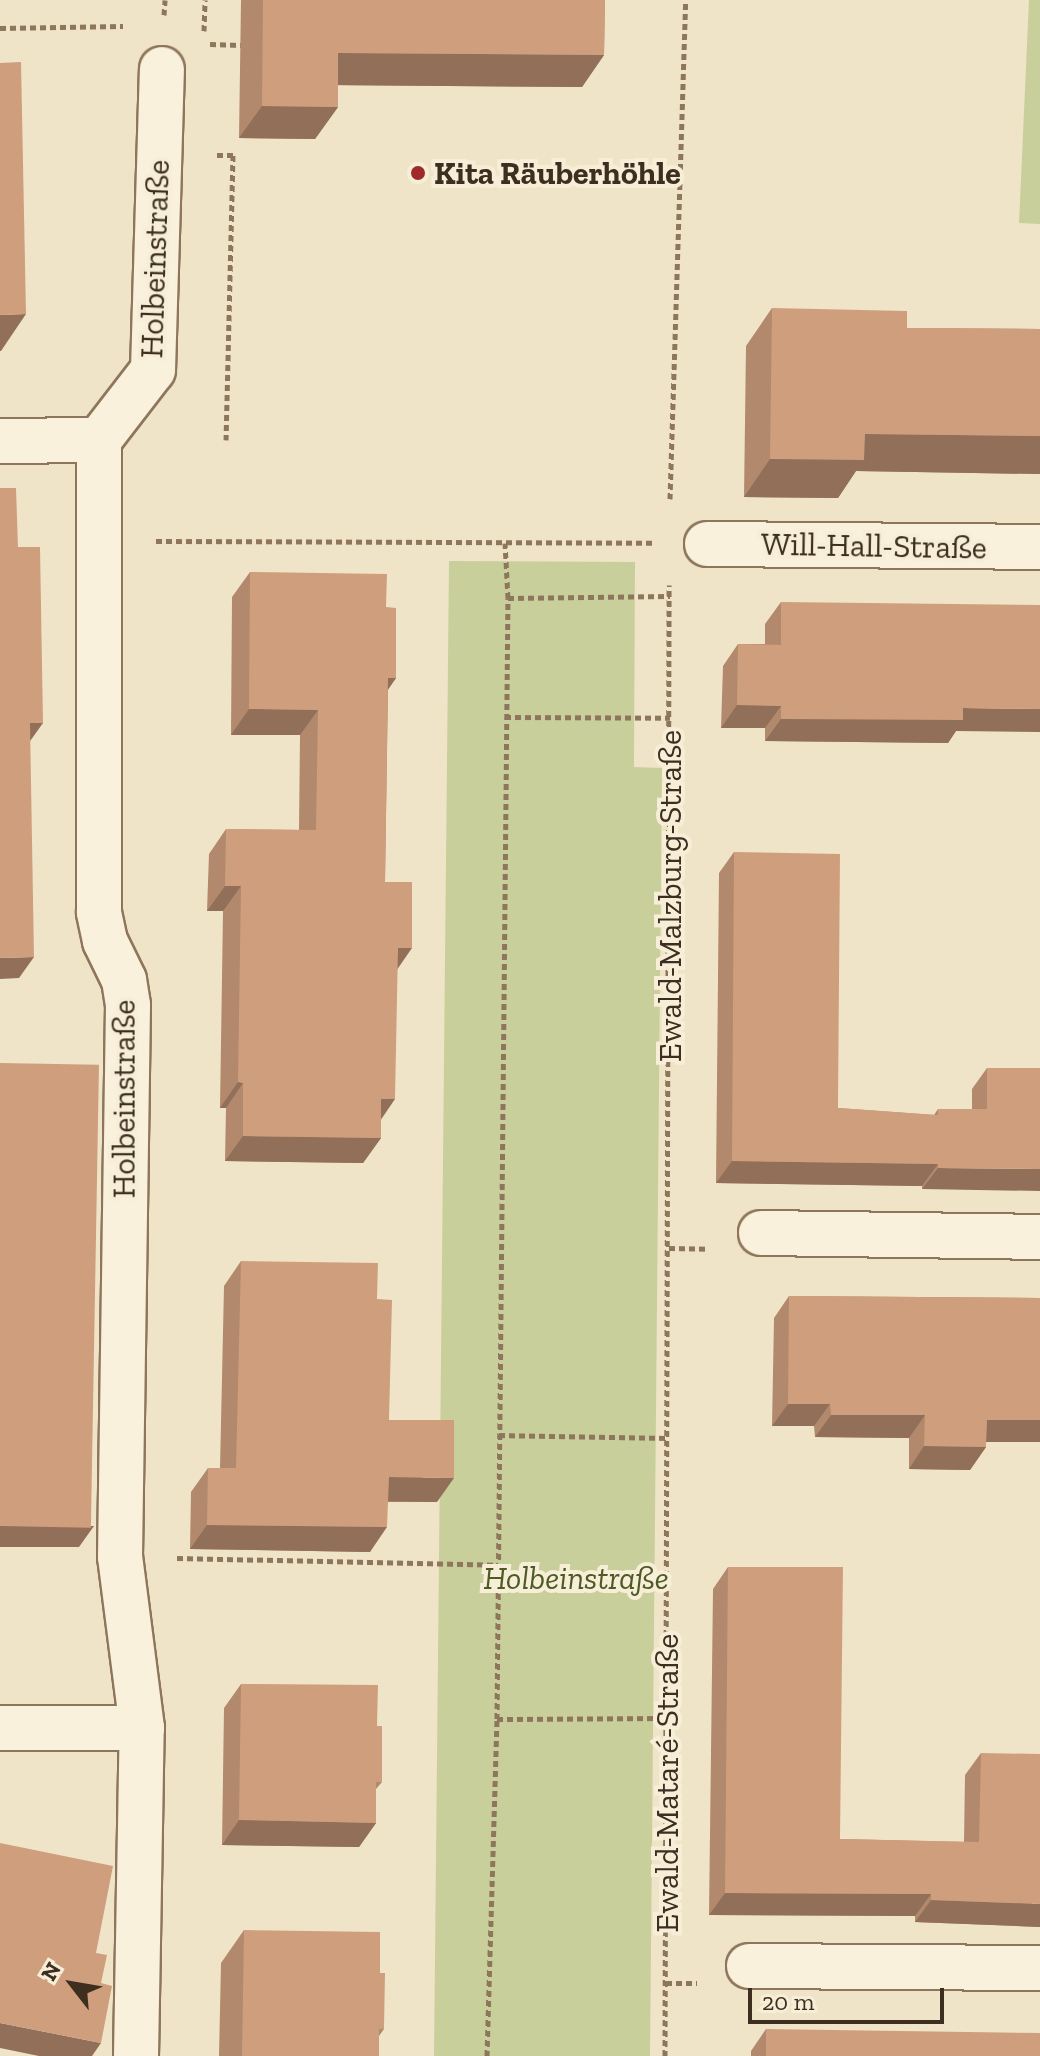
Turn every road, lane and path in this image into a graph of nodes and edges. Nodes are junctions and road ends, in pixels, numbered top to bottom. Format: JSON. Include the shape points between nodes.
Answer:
{"nodes":[{"id":1,"x":205,"y":0,"type":"edge"},
{"id":2,"x":686,"y":0,"type":"edge"},
{"id":3,"x":133,"y":26,"type":"dead end"},
{"id":4,"x":0,"y":28,"type":"edge"},
{"id":5,"x":203,"y":43,"type":"dead end"},
{"id":6,"x":162,"y":69,"type":"dead end"},
{"id":7,"x":210,"y":155,"type":"dead end"},
{"id":8,"x":99,"y":440,"type":"junction"},
{"id":9,"x":226,"y":440,"type":"dead end"},
{"id":10,"x":0,"y":441,"type":"edge"},
{"id":11,"x":99,"y":540,"type":"junction"},
{"id":12,"x":505,"y":543,"type":"junction"},
{"id":13,"x":688,"y":543,"type":"junction"},
{"id":14,"x":1040,"y":547,"type":"edge"},
{"id":15,"x":670,"y":596,"type":"junction"},
{"id":16,"x":508,"y":598,"type":"junction"},
{"id":17,"x":505,"y":717,"type":"junction"},
{"id":18,"x":670,"y":718,"type":"junction"},
{"id":19,"x":761,"y":1233,"type":"dead end"},
{"id":20,"x":1040,"y":1237,"type":"edge"},
{"id":21,"x":669,"y":1248,"type":"joint"},
{"id":22,"x":499,"y":1435,"type":"junction"},
{"id":23,"x":669,"y":1438,"type":"junction"},
{"id":24,"x":120,"y":1557,"type":"junction"},
{"id":25,"x":498,"y":1565,"type":"junction"},
{"id":26,"x":667,"y":1718,"type":"junction"},
{"id":27,"x":497,"y":1719,"type":"junction"},
{"id":28,"x":0,"y":1728,"type":"edge"},
{"id":29,"x":142,"y":1728,"type":"junction"},
{"id":30,"x":749,"y":1966,"type":"dead end"},
{"id":31,"x":1040,"y":1968,"type":"edge"},
{"id":32,"x":136,"y":2056,"type":"edge"},
{"id":33,"x":487,"y":2056,"type":"edge"},
{"id":34,"x":665,"y":2056,"type":"edge"}],
"edges":[{"from":1,"to":5,"type":"path"},
{"from":2,"to":13,"type":"path","name":"Ewald-Malzburg-Straße"},
{"from":3,"to":4,"type":"path"},
{"from":6,"to":8,"type":"street","name":"Holbeinstraße","via":[[153,370]]},
{"from":7,"to":9,"type":"path","via":[[233,155]]},
{"from":8,"to":10,"type":"street"},
{"from":8,"to":11,"type":"street","name":"Holbeinstraße"},
{"from":11,"to":12,"type":"path"},
{"from":11,"to":24,"type":"street","name":"Holbeinstraße","via":[[99,912],[128,1005]]},
{"from":12,"to":13,"type":"path"},
{"from":12,"to":16,"type":"path"},
{"from":13,"to":14,"type":"street","name":"Will-Hall-Straße"},
{"from":13,"to":15,"type":"path","name":"Ewald-Malzburg-Straße"},
{"from":15,"to":16,"type":"path"},
{"from":15,"to":18,"type":"path","name":"Ewald-Malzburg-Straße"},
{"from":16,"to":17,"type":"path"},
{"from":17,"to":18,"type":"path"},
{"from":17,"to":22,"type":"path"},
{"from":18,"to":21,"type":"path","name":"Ewald-Malzburg-Straße"},
{"from":19,"to":20,"type":"street"},
{"from":21,"to":23,"type":"path","name":"Ewald-Mataré-Straße"},
{"from":22,"to":23,"type":"path"},
{"from":22,"to":25,"type":"path"},
{"from":23,"to":26,"type":"path","name":"Ewald-Mataré-Straße"},
{"from":24,"to":25,"type":"path"},
{"from":24,"to":29,"type":"street","name":"Holbeinstraße"},
{"from":25,"to":27,"type":"path"},
{"from":26,"to":27,"type":"path"},
{"from":26,"to":34,"type":"path","name":"Ewald-Mataré-Straße"},
{"from":27,"to":33,"type":"path"},
{"from":28,"to":29,"type":"street"},
{"from":29,"to":32,"type":"street","name":"Holbeinstraße"},
{"from":30,"to":31,"type":"street"}]}
